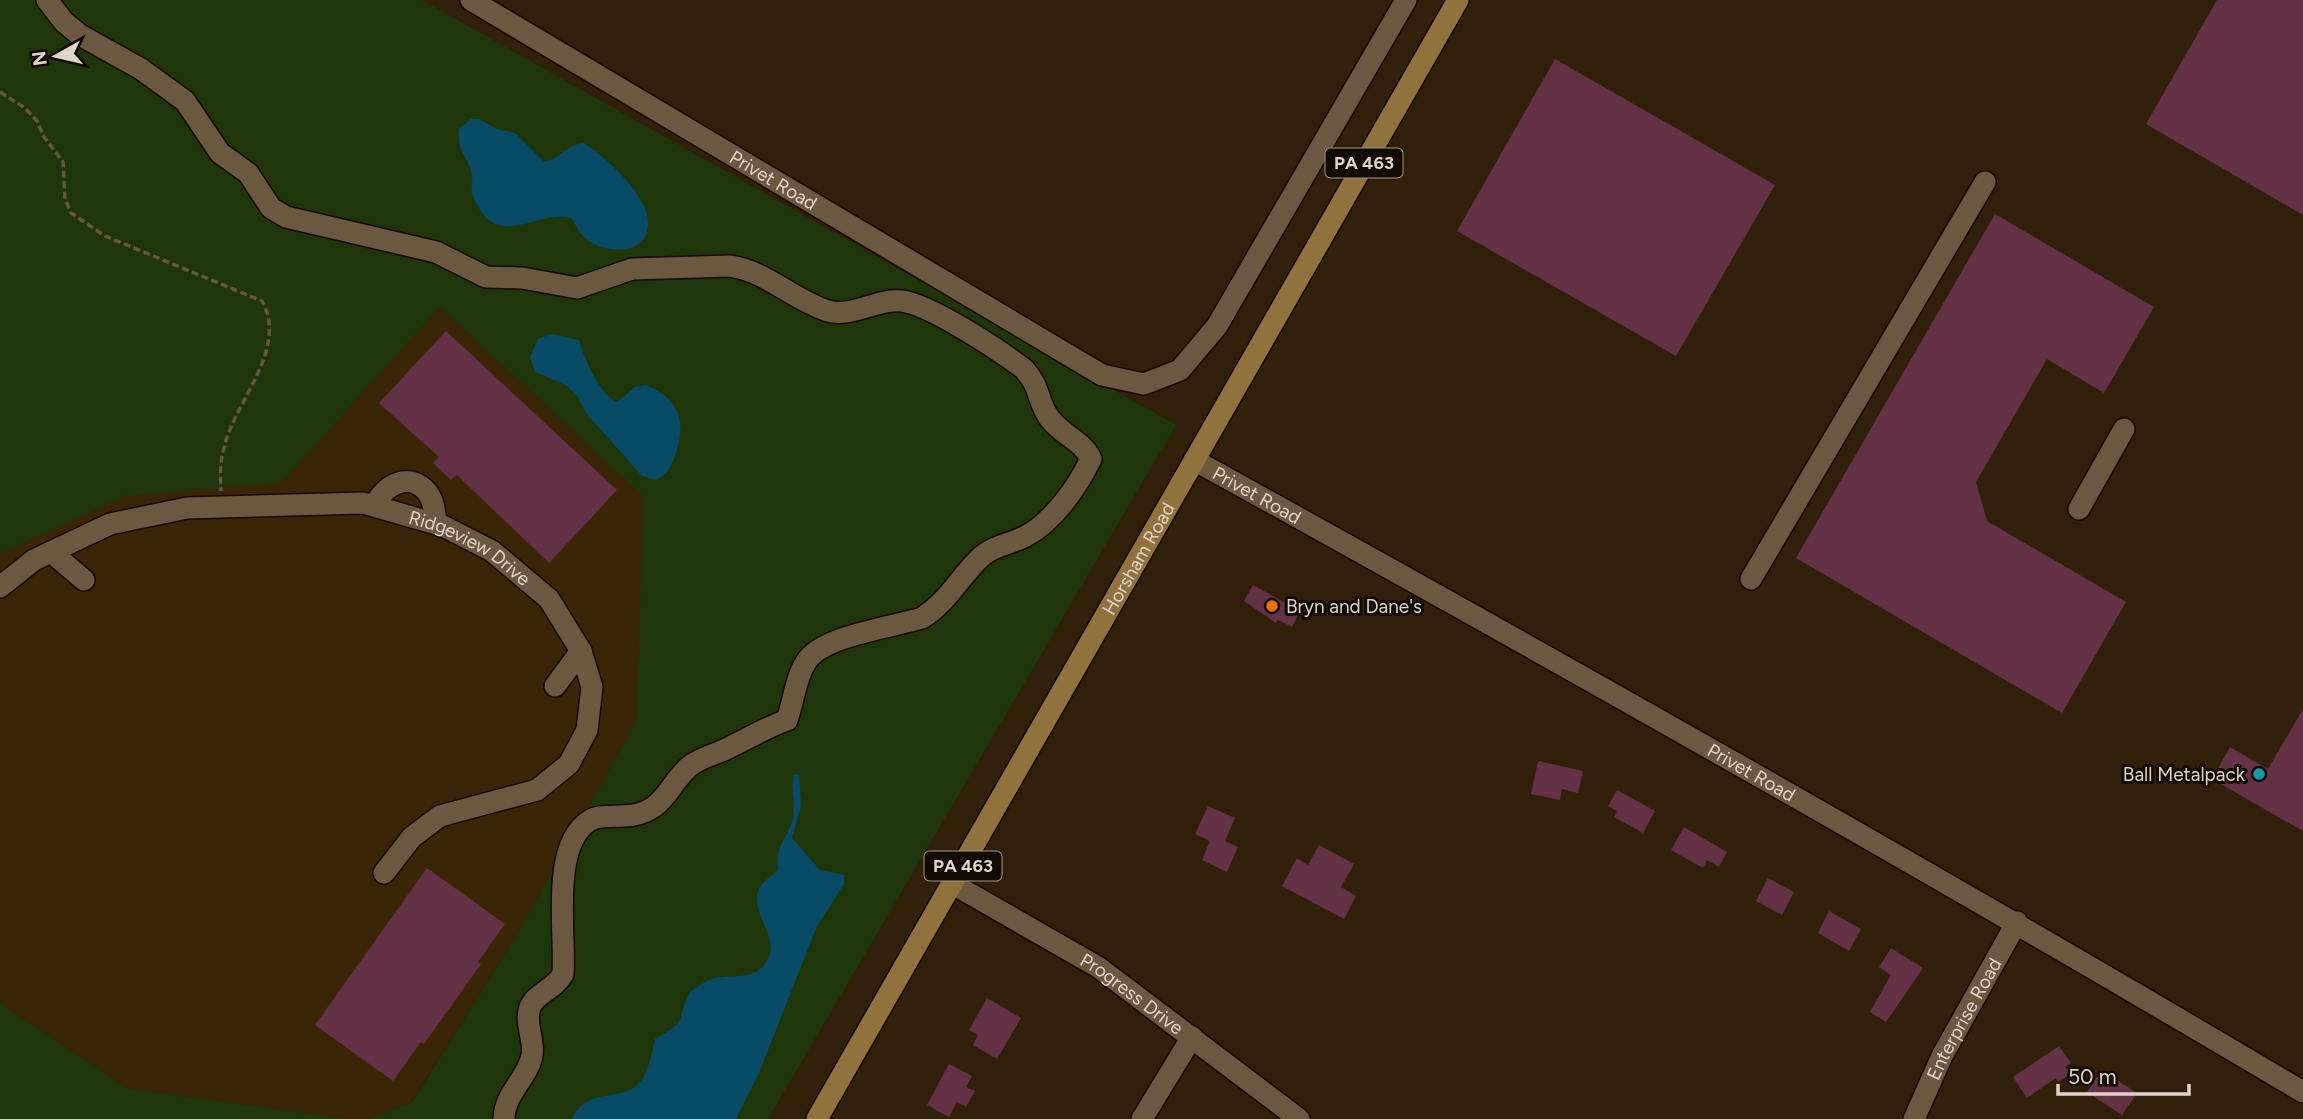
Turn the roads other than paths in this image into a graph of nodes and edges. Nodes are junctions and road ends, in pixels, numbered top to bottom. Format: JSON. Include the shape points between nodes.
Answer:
{"nodes":[{"id":1,"x":47,"y":0,"type":"edge"},
{"id":2,"x":471,"y":0,"type":"edge"},
{"id":3,"x":1406,"y":0,"type":"edge"},
{"id":4,"x":1458,"y":0,"type":"edge"},
{"id":5,"x":1985,"y":182,"type":"dead end"},
{"id":6,"x":2124,"y":429,"type":"dead end"},
{"id":7,"x":1194,"y":460,"type":"junction"},
{"id":8,"x":375,"y":506,"type":"junction"},
{"id":9,"x":2079,"y":509,"type":"dead end"},
{"id":10,"x":436,"y":523,"type":"junction"},
{"id":11,"x":51,"y":552,"type":"junction"},
{"id":12,"x":1751,"y":579,"type":"dead end"},
{"id":13,"x":84,"y":580,"type":"dead end"},
{"id":14,"x":0,"y":587,"type":"edge"},
{"id":15,"x":581,"y":651,"type":"junction"},
{"id":16,"x":555,"y":686,"type":"dead end"},
{"id":17,"x":384,"y":873,"type":"dead end"},
{"id":18,"x":953,"y":884,"type":"junction"},
{"id":19,"x":2017,"y":922,"type":"junction"},
{"id":20,"x":1192,"y":1037,"type":"junction"},
{"id":21,"x":2303,"y":1091,"type":"edge"},
{"id":22,"x":504,"y":1119,"type":"edge"},
{"id":23,"x":817,"y":1119,"type":"edge"},
{"id":24,"x":1142,"y":1119,"type":"edge"},
{"id":25,"x":1299,"y":1119,"type":"edge"},
{"id":26,"x":1914,"y":1119,"type":"edge"}],
"edges":[{"from":1,"to":22,"type":"street","via":[[80,35],[141,69],[185,101],[220,153],[248,173],[271,208],[286,217],[436,252],[486,277],[577,288],[632,269],[730,266],[745,268],[831,312],[900,301],[926,309],[1024,369],[1036,382],[1050,419],[1086,448],[1091,459],[1074,488],[1037,530],[980,558],[936,609],[922,618],[828,644],[812,653],[799,677],[787,720],[691,765],[656,805],[640,814],[603,816],[579,829],[571,843],[563,887],[563,974],[529,1009],[531,1058],[510,1094]]},
{"from":2,"to":3,"type":"street","name":"Privet Road","via":[[1102,375],[1144,384],[1180,370],[1217,326]]},
{"from":4,"to":7,"type":"main road","name":"Horsham Road","number":"PA 463"},
{"from":5,"to":12,"type":"street"},
{"from":6,"to":9,"type":"street"},
{"from":7,"to":18,"type":"main road","name":"Horsham Road","number":"PA 463"},
{"from":7,"to":19,"type":"street","name":"Privet Road"},
{"from":8,"to":10,"type":"street","name":"Ridgeview Drive"},
{"from":8,"to":10,"type":"street","via":[[393,484],[417,483],[428,492]]},
{"from":8,"to":11,"type":"street","name":"Ridgeview Drive","via":[[187,508],[110,524]]},
{"from":10,"to":15,"type":"street","name":"Ridgeview Drive","via":[[492,551],[549,600]]},
{"from":11,"to":13,"type":"street"},
{"from":11,"to":14,"type":"street","name":"Ridgeview Drive"},
{"from":15,"to":16,"type":"street"},
{"from":15,"to":17,"type":"street","name":"Ridgeview Drive","via":[[592,687],[587,730],[569,764],[537,790],[440,816],[412,837]]},
{"from":18,"to":20,"type":"street","name":"Progress Drive","via":[[1098,967]]},
{"from":18,"to":23,"type":"main road","name":"Horsham Road","number":"PA 463"},
{"from":19,"to":21,"type":"street","name":"Privet Road"},
{"from":19,"to":26,"type":"street","name":"Enterprise Road","via":[[1942,1056]]},
{"from":20,"to":24,"type":"street"},
{"from":20,"to":25,"type":"street","name":"Progress Drive"}]}
